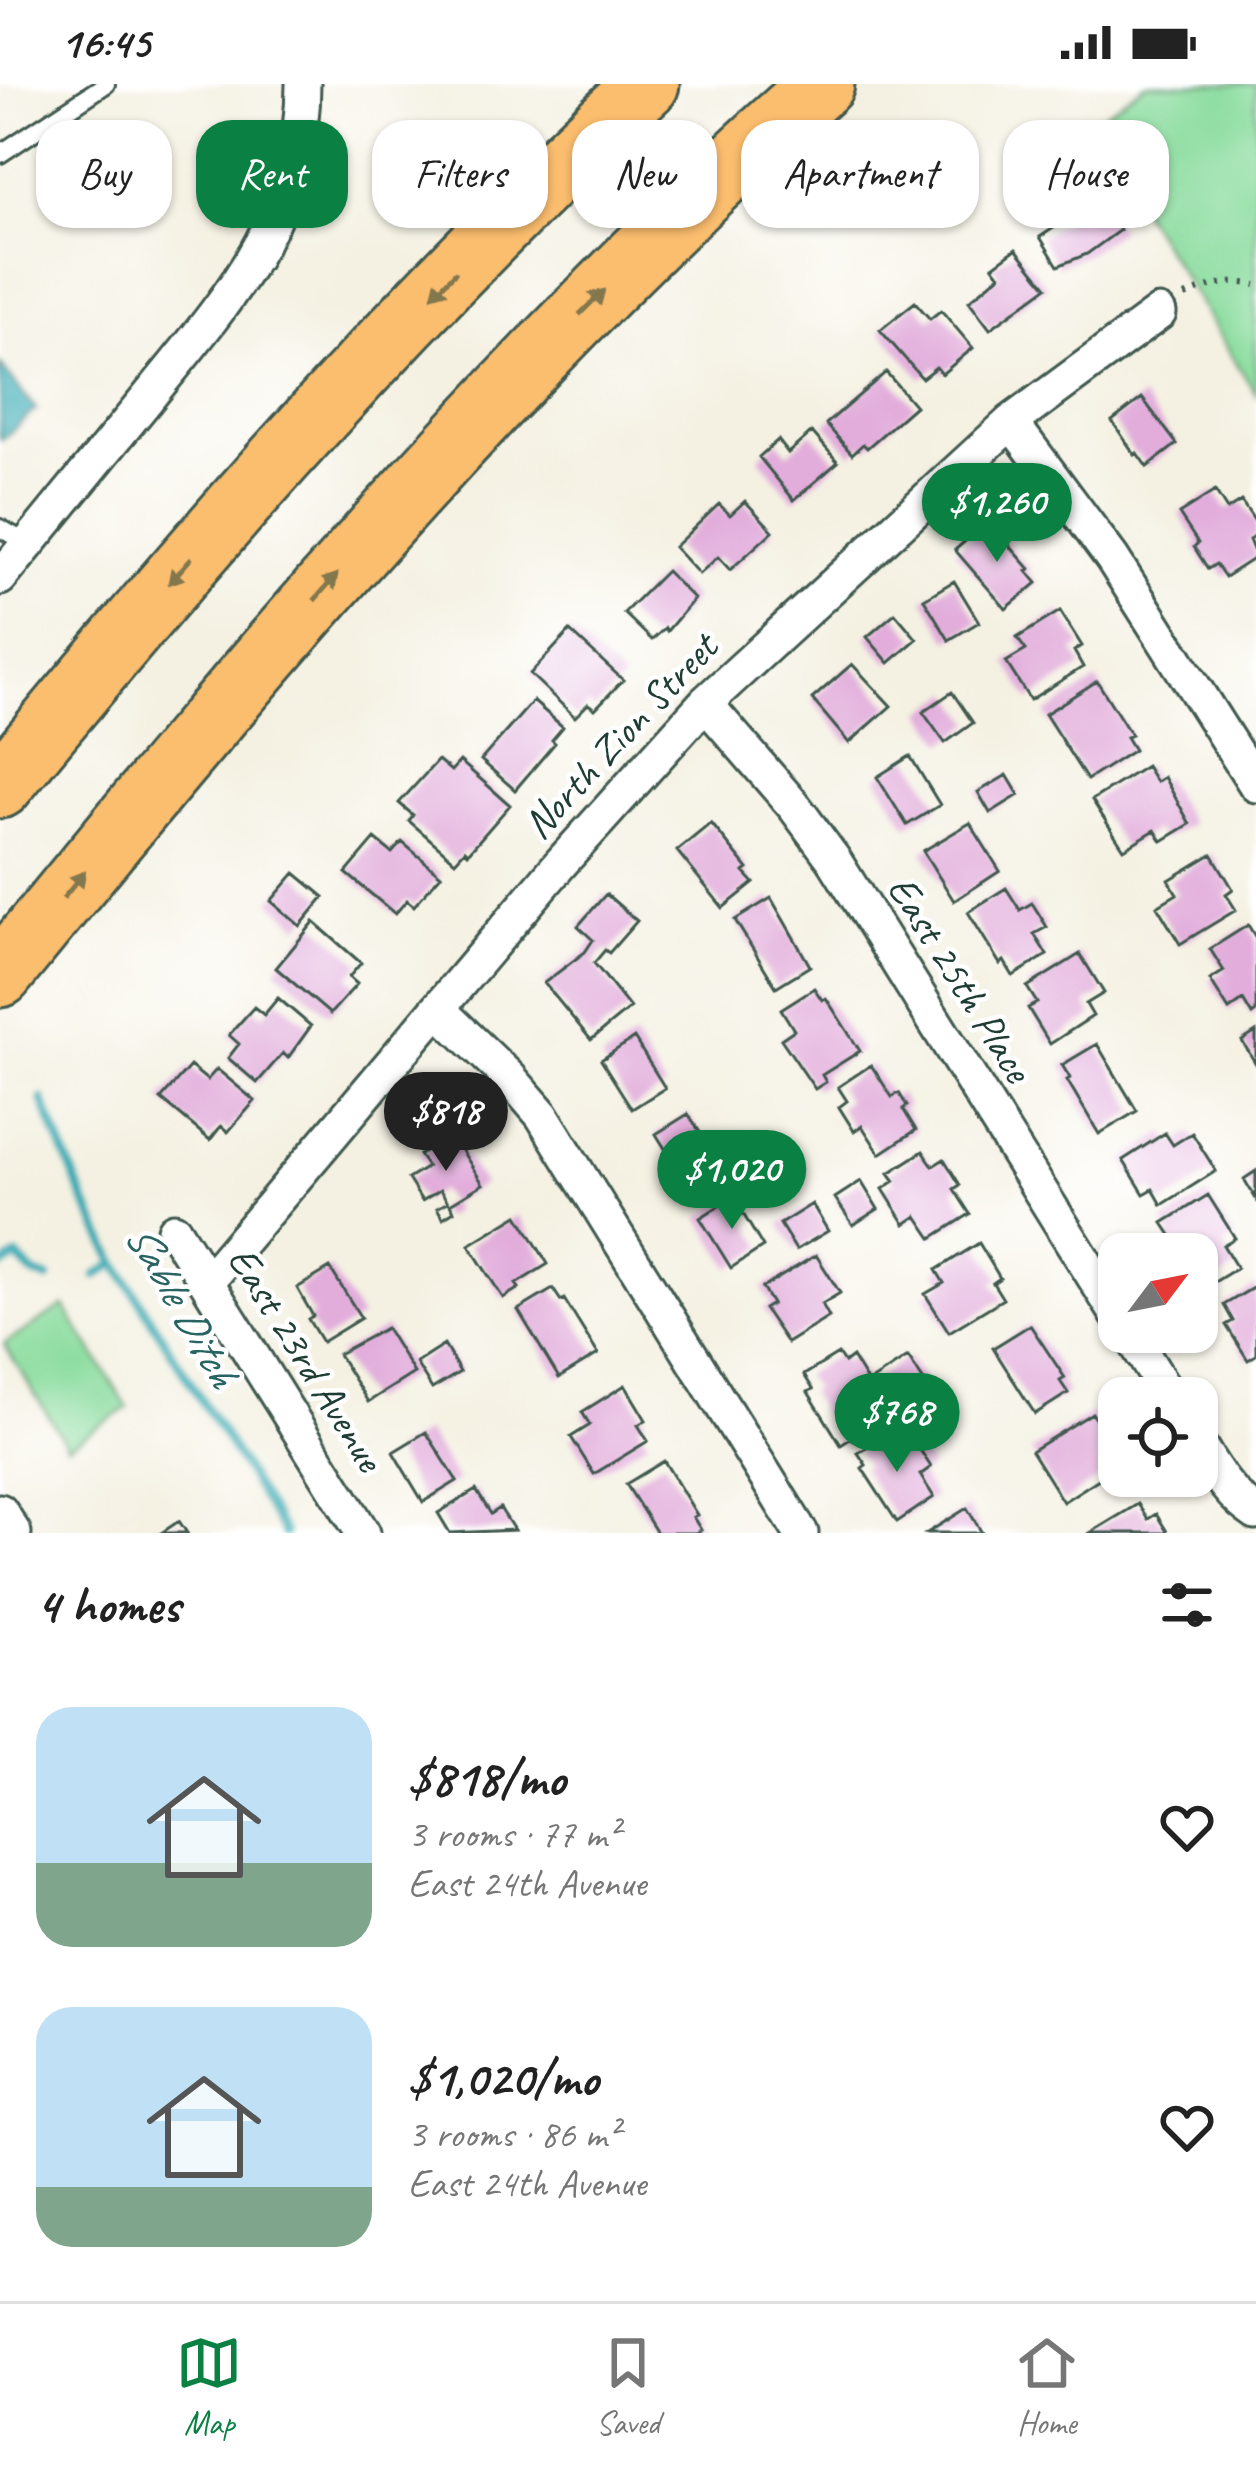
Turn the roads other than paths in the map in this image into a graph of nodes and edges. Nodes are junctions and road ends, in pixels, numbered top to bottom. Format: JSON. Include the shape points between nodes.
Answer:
{"nodes":[{"id":1,"x":106,"y":84,"type":"edge"},
{"id":2,"x":303,"y":84,"type":"edge"},
{"id":3,"x":647,"y":84,"type":"edge"},
{"id":4,"x":822,"y":84,"type":"edge"},
{"id":5,"x":0,"y":154,"type":"edge"},
{"id":6,"x":1172,"y":305,"type":"road end"},
{"id":7,"x":1011,"y":422,"type":"junction"},
{"id":8,"x":14,"y":536,"type":"edge"},
{"id":9,"x":0,"y":578,"type":"edge"},
{"id":10,"x":705,"y":703,"type":"junction"},
{"id":11,"x":1254,"y":777,"type":"edge"},
{"id":12,"x":0,"y":786,"type":"edge"},
{"id":13,"x":0,"y":975,"type":"edge"},
{"id":14,"x":439,"y":1010,"type":"junction"},
{"id":15,"x":174,"y":1230,"type":"dead end"},
{"id":16,"x":207,"y":1282,"type":"junction"},
{"id":17,"x":1098,"y":1282,"type":"edge"},
{"id":18,"x":1218,"y":1475,"type":"edge"},
{"id":19,"x":0,"y":1511,"type":"edge"},
{"id":20,"x":1256,"y":1514,"type":"edge"},
{"id":21,"x":14,"y":1533,"type":"edge"},
{"id":22,"x":363,"y":1533,"type":"edge"},
{"id":23,"x":801,"y":1533,"type":"edge"}],
"edges":[{"from":1,"to":5,"type":"lane"},
{"from":2,"to":8,"type":"street","via":[[292,177],[262,246],[201,332]]},
{"from":3,"to":12,"type":"highway","one_way":true,"via":[[277,460]]},
{"from":13,"to":4,"type":"highway","one_way":true,"via":[[400,503],[591,302]]},
{"from":6,"to":7,"type":"street","name":"North Zion Street"},
{"from":7,"to":10,"type":"street","name":"North Zion Street"},
{"from":7,"to":11,"type":"street","via":[[1112,558]]},
{"from":8,"to":9,"type":"street"},
{"from":10,"to":14,"type":"street","name":"North Zion Street"},
{"from":10,"to":17,"type":"street","name":"East 25th Place","via":[[834,860]]},
{"from":14,"to":16,"type":"street","name":"North Zion Street"},
{"from":14,"to":23,"type":"street","via":[[542,1115]]},
{"from":15,"to":16,"type":"street","name":"East 23rd Avenue"},
{"from":16,"to":22,"type":"street","name":"East 23rd Avenue"},
{"from":18,"to":20,"type":"street"},
{"from":19,"to":21,"type":"street"}]}
